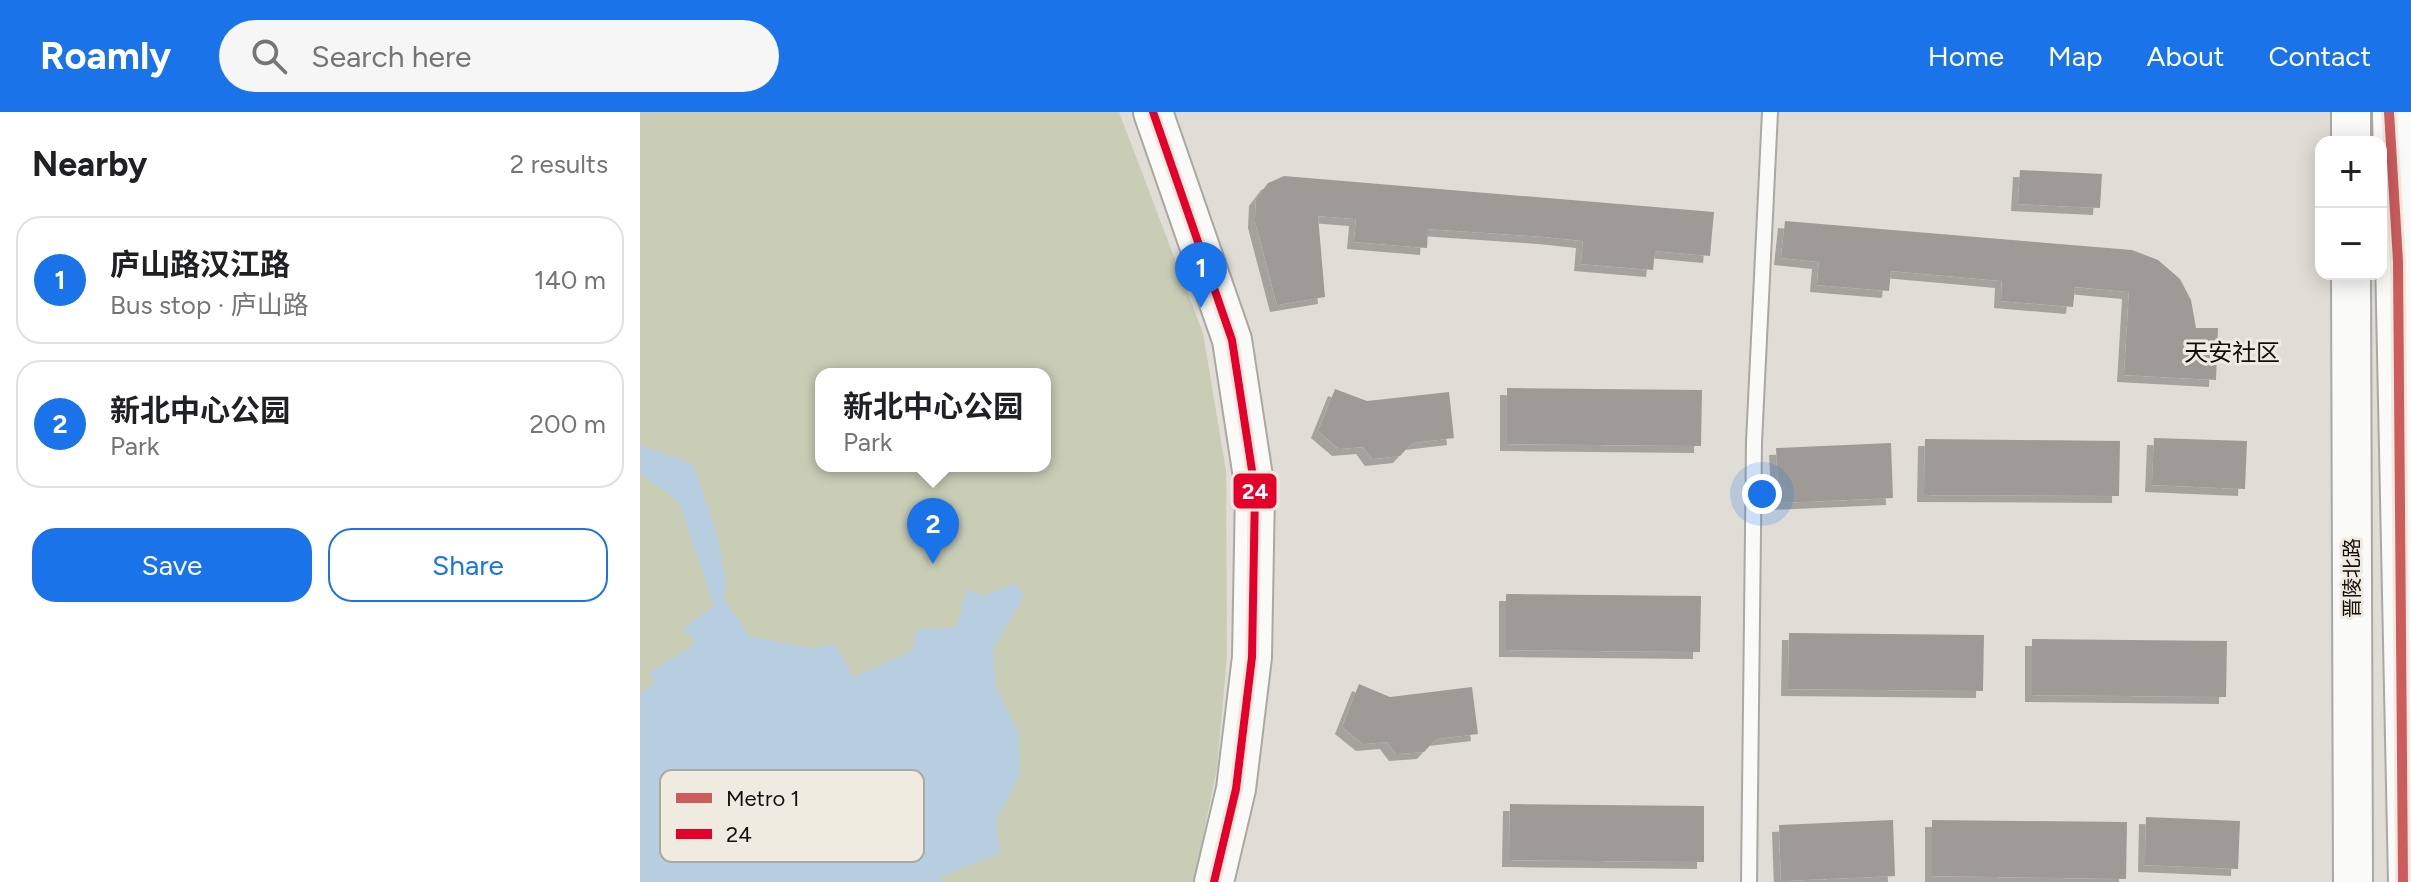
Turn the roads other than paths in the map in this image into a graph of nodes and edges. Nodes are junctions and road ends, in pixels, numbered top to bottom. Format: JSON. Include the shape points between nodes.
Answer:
{"nodes":[{"id":1,"x":1153,"y":112,"type":"edge"},
{"id":2,"x":1770,"y":112,"type":"edge"},
{"id":3,"x":2351,"y":112,"type":"edge"},
{"id":4,"x":2392,"y":112,"type":"edge"},
{"id":5,"x":2351,"y":136,"type":"edge"},
{"id":6,"x":2351,"y":280,"type":"edge"},
{"id":7,"x":2407,"y":603,"type":"edge"},
{"id":8,"x":1214,"y":882,"type":"edge"},
{"id":9,"x":1749,"y":882,"type":"edge"},
{"id":10,"x":2353,"y":882,"type":"edge"},
{"id":11,"x":2408,"y":882,"type":"edge"}],
"edges":[{"from":1,"to":8,"type":"main road","via":[[1232,340],[1255,490],[1252,657],[1236,789]]},
{"from":2,"to":9,"type":"lane","via":[[1754,442]]},
{"from":3,"to":5,"type":"main road"},
{"from":4,"to":7,"type":"main road"},
{"from":6,"to":10,"type":"main road","name":"晋陵北路"},
{"from":7,"to":11,"type":"main road"}]}
